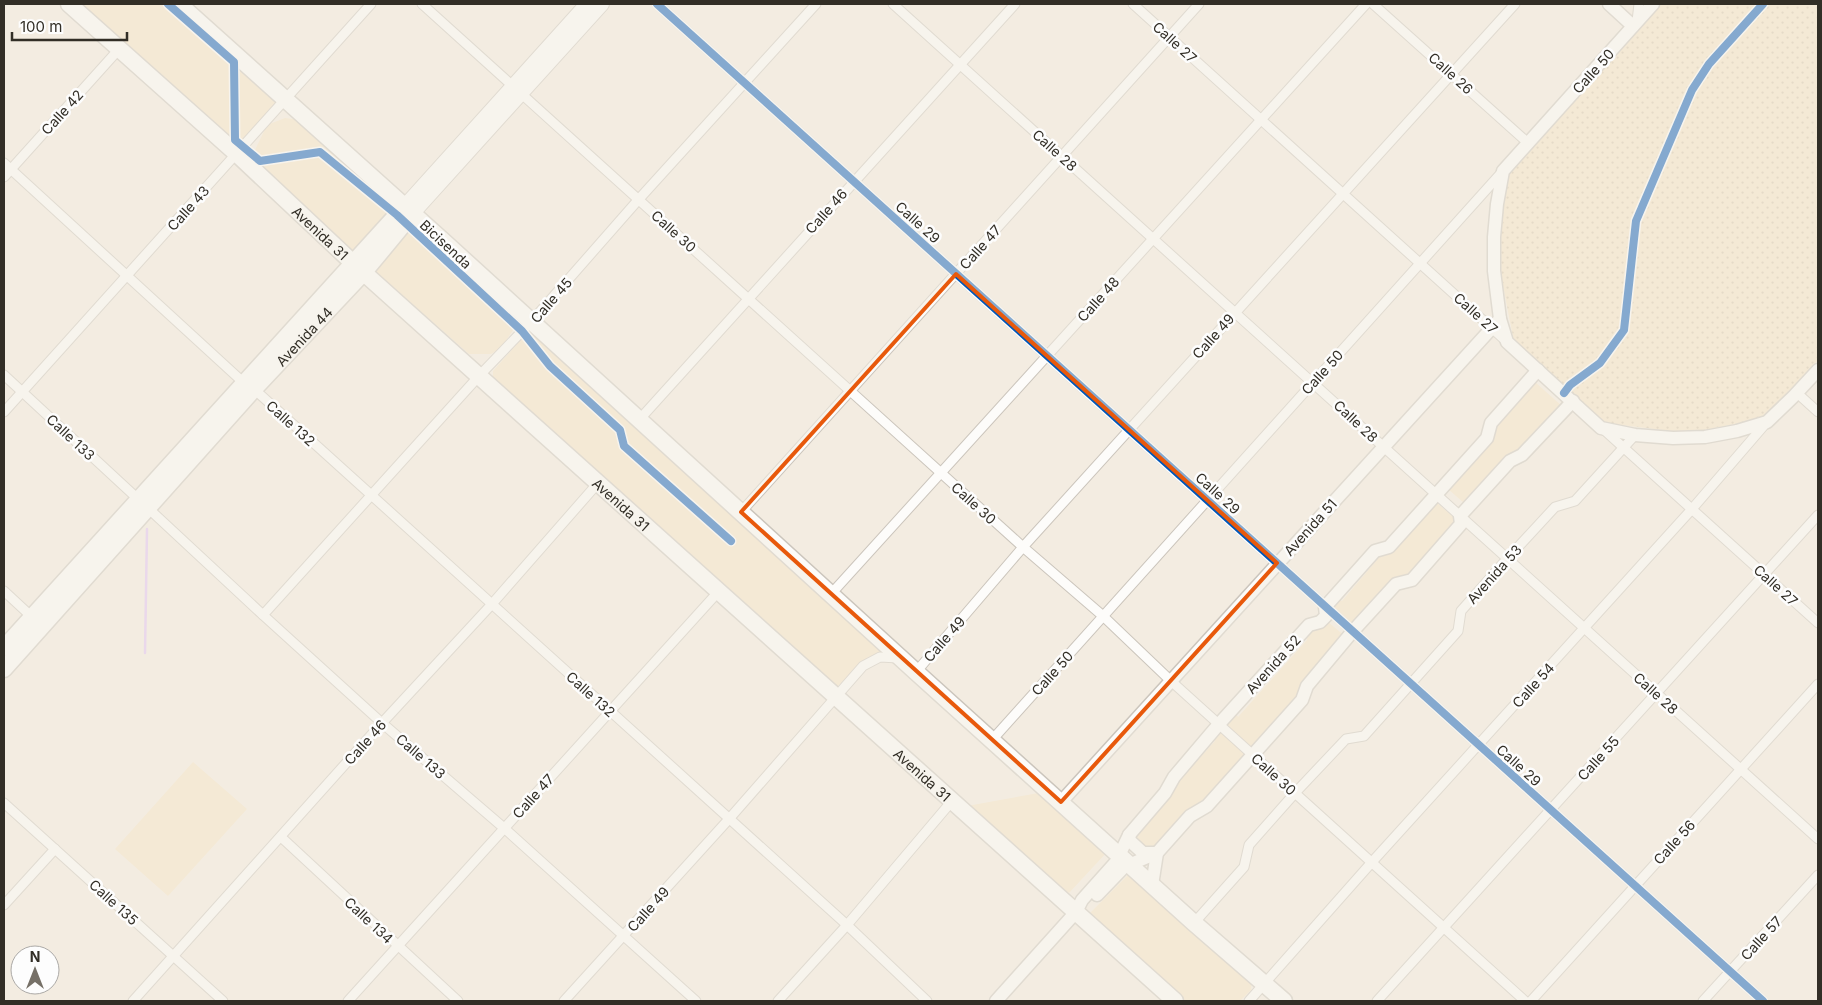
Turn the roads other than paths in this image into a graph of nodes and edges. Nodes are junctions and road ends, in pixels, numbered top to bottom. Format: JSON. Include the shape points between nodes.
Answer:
{"nodes":[{"id":1,"x":69,"y":4,"type":"edge"},
{"id":2,"x":179,"y":4,"type":"edge"},
{"id":3,"x":371,"y":4,"type":"edge"},
{"id":4,"x":422,"y":4,"type":"edge"},
{"id":5,"x":587,"y":4,"type":"edge"},
{"id":6,"x":602,"y":4,"type":"edge"},
{"id":7,"x":658,"y":4,"type":"edge"},
{"id":8,"x":816,"y":4,"type":"edge"},
{"id":9,"x":893,"y":4,"type":"edge"},
{"id":10,"x":1015,"y":4,"type":"edge"},
{"id":11,"x":1133,"y":4,"type":"edge"},
{"id":12,"x":1199,"y":4,"type":"edge"},
{"id":13,"x":1366,"y":4,"type":"edge"},
{"id":14,"x":1373,"y":4,"type":"edge"},
{"id":15,"x":1515,"y":4,"type":"edge"},
{"id":16,"x":1609,"y":4,"type":"edge"},
{"id":17,"x":1618,"y":4,"type":"edge"},
{"id":18,"x":1639,"y":4,"type":"edge"},
{"id":19,"x":1653,"y":4,"type":"edge"},
{"id":20,"x":1635,"y":23,"type":"junction"},
{"id":21,"x":1170,"y":37,"type":"junction"},
{"id":22,"x":120,"y":48,"type":"junction"},
{"id":23,"x":960,"y":64,"type":"junction"},
{"id":24,"x":1451,"y":74,"type":"junction"},
{"id":25,"x":744,"y":82,"type":"junction"},
{"id":26,"x":517,"y":89,"type":"junction"},
{"id":27,"x":285,"y":99,"type":"junction"},
{"id":28,"x":1261,"y":119,"type":"junction"},
{"id":29,"x":1528,"y":143,"type":"junction"},
{"id":30,"x":237,"y":154,"type":"junction"},
{"id":31,"x":1062,"y":156,"type":"junction"},
{"id":32,"x":6,"y":170,"type":"edge"},
{"id":33,"x":1503,"y":171,"type":"junction"},
{"id":34,"x":854,"y":181,"type":"junction"},
{"id":35,"x":1343,"y":193,"type":"junction"},
{"id":36,"x":639,"y":200,"type":"junction"},
{"id":37,"x":408,"y":210,"type":"junction"},
{"id":38,"x":1153,"y":238,"type":"junction"},
{"id":39,"x":1420,"y":262,"type":"junction"},
{"id":40,"x":358,"y":267,"type":"junction"},
{"id":41,"x":956,"y":274,"type":"junction"},
{"id":42,"x":127,"y":275,"type":"junction"},
{"id":43,"x":748,"y":298,"type":"junction"},
{"id":44,"x":1235,"y":312,"type":"junction"},
{"id":45,"x":531,"y":322,"type":"junction"},
{"id":46,"x":1496,"y":323,"type":"junction"},
{"id":47,"x":1505,"y":340,"type":"junction"},
{"id":48,"x":1480,"y":341,"type":"junction"},
{"id":49,"x":1047,"y":355,"type":"junction"},
{"id":50,"x":1538,"y":370,"type":"junction"},
{"id":51,"x":1818,"y":370,"type":"edge"},
{"id":52,"x":4,"y":375,"type":"edge"},
{"id":53,"x":479,"y":376,"type":"junction"},
{"id":54,"x":1313,"y":382,"type":"junction"},
{"id":55,"x":249,"y":386,"type":"junction"},
{"id":56,"x":22,"y":391,"type":"junction"},
{"id":57,"x":850,"y":391,"type":"junction"},
{"id":58,"x":1797,"y":393,"type":"junction"},
{"id":59,"x":1573,"y":401,"type":"junction"},
{"id":60,"x":4,"y":412,"type":"edge"},
{"id":61,"x":1818,"y":412,"type":"edge"},
{"id":62,"x":639,"y":420,"type":"junction"},
{"id":63,"x":1768,"y":422,"type":"junction"},
{"id":64,"x":1601,"y":428,"type":"junction"},
{"id":65,"x":1130,"y":430,"type":"junction"},
{"id":66,"x":1635,"y":435,"type":"junction"},
{"id":67,"x":1383,"y":446,"type":"junction"},
{"id":68,"x":1624,"y":448,"type":"junction"},
{"id":69,"x":941,"y":472,"type":"junction"},
{"id":70,"x":598,"y":483,"type":"junction"},
{"id":71,"x":1436,"y":494,"type":"junction"},
{"id":72,"x":372,"y":496,"type":"junction"},
{"id":73,"x":1207,"y":500,"type":"junction"},
{"id":74,"x":143,"y":504,"type":"junction"},
{"id":75,"x":1692,"y":509,"type":"junction"},
{"id":76,"x":741,"y":512,"type":"junction"},
{"id":77,"x":1818,"y":515,"type":"edge"},
{"id":78,"x":1460,"y":516,"type":"junction"},
{"id":79,"x":1023,"y":547,"type":"junction"},
{"id":80,"x":1507,"y":558,"type":"junction"},
{"id":81,"x":1277,"y":563,"type":"junction"},
{"id":82,"x":1764,"y":574,"type":"junction"},
{"id":83,"x":4,"y":591,"type":"edge"},
{"id":84,"x":719,"y":591,"type":"junction"},
{"id":85,"x":831,"y":594,"type":"junction"},
{"id":86,"x":492,"y":604,"type":"junction"},
{"id":87,"x":1325,"y":607,"type":"junction"},
{"id":88,"x":263,"y":616,"type":"junction"},
{"id":89,"x":1103,"y":616,"type":"junction"},
{"id":90,"x":32,"y":617,"type":"junction"},
{"id":91,"x":1818,"y":623,"type":"edge"},
{"id":92,"x":1584,"y":628,"type":"junction"},
{"id":93,"x":1353,"y":631,"type":"junction"},
{"id":94,"x":4,"y":648,"type":"edge"},
{"id":95,"x":901,"y":658,"type":"junction"},
{"id":96,"x":4,"y":670,"type":"edge"},
{"id":97,"x":916,"y":672,"type":"junction"},
{"id":98,"x":1171,"y":681,"type":"junction"},
{"id":99,"x":1411,"y":684,"type":"junction"},
{"id":100,"x":1818,"y":684,"type":"edge"},
{"id":101,"x":1656,"y":693,"type":"junction"},
{"id":102,"x":836,"y":696,"type":"junction"},
{"id":103,"x":610,"y":711,"type":"junction"},
{"id":104,"x":382,"y":723,"type":"junction"},
{"id":105,"x":1219,"y":724,"type":"junction"},
{"id":106,"x":992,"y":740,"type":"junction"},
{"id":107,"x":1478,"y":745,"type":"junction"},
{"id":108,"x":1253,"y":755,"type":"junction"},
{"id":109,"x":1741,"y":769,"type":"junction"},
{"id":110,"x":1295,"y":792,"type":"junction"},
{"id":111,"x":952,"y":801,"type":"junction"},
{"id":112,"x":1061,"y":802,"type":"junction"},
{"id":113,"x":4,"y":803,"type":"edge"},
{"id":114,"x":1551,"y":810,"type":"junction"},
{"id":115,"x":729,"y":819,"type":"junction"},
{"id":116,"x":504,"y":828,"type":"junction"},
{"id":117,"x":1130,"y":835,"type":"junction"},
{"id":118,"x":281,"y":837,"type":"junction"},
{"id":119,"x":1100,"y":838,"type":"junction"},
{"id":120,"x":1818,"y":839,"type":"edge"},
{"id":121,"x":55,"y":849,"type":"junction"},
{"id":122,"x":1157,"y":853,"type":"junction"},
{"id":123,"x":1124,"y":860,"type":"junction"},
{"id":124,"x":1372,"y":862,"type":"junction"},
{"id":125,"x":1818,"y":875,"type":"edge"},
{"id":126,"x":1152,"y":885,"type":"junction"},
{"id":127,"x":1635,"y":886,"type":"junction"},
{"id":128,"x":4,"y":905,"type":"edge"},
{"id":129,"x":1076,"y":912,"type":"junction"},
{"id":130,"x":1194,"y":923,"type":"junction"},
{"id":131,"x":847,"y":926,"type":"junction"},
{"id":132,"x":1444,"y":928,"type":"junction"},
{"id":133,"x":624,"y":935,"type":"junction"},
{"id":134,"x":397,"y":947,"type":"junction"},
{"id":135,"x":174,"y":956,"type":"junction"},
{"id":136,"x":1730,"y":972,"type":"junction"},
{"id":137,"x":1263,"y":984,"type":"junction"},
{"id":138,"x":133,"y":1001,"type":"edge"},
{"id":139,"x":223,"y":1001,"type":"edge"},
{"id":140,"x":348,"y":1001,"type":"edge"},
{"id":141,"x":458,"y":1001,"type":"edge"},
{"id":142,"x":564,"y":1001,"type":"edge"},
{"id":143,"x":696,"y":1001,"type":"edge"},
{"id":144,"x":778,"y":1001,"type":"edge"},
{"id":145,"x":927,"y":1001,"type":"edge"},
{"id":146,"x":996,"y":1001,"type":"edge"},
{"id":147,"x":1175,"y":1001,"type":"edge"},
{"id":148,"x":1249,"y":1001,"type":"edge"},
{"id":149,"x":1284,"y":1001,"type":"edge"},
{"id":150,"x":1377,"y":1001,"type":"edge"},
{"id":151,"x":1526,"y":1001,"type":"edge"},
{"id":152,"x":1530,"y":1001,"type":"edge"},
{"id":153,"x":1704,"y":1001,"type":"edge"},
{"id":154,"x":1763,"y":1001,"type":"edge"}],
"edges":[{"from":1,"to":22,"type":"highway","name":"Avenida 31"},
{"from":2,"to":27,"type":"highway"},
{"from":3,"to":27,"type":"street","name":"Calle 43"},
{"from":4,"to":26,"type":"street","name":"Calle 30"},
{"from":5,"to":26,"type":"main road","name":"Avenida 44"},
{"from":6,"to":26,"type":"main road","name":"Avenida 44"},
{"from":7,"to":25,"type":"street","name":"Calle 29"},
{"from":8,"to":25,"type":"street","name":"Calle 45"},
{"from":9,"to":23,"type":"street","name":"Calle 28"},
{"from":10,"to":23,"type":"street","name":"Calle 46"},
{"from":11,"to":21,"type":"street","name":"Calle 27"},
{"from":12,"to":21,"type":"street","name":"Calle 47"},
{"from":13,"to":28,"type":"street","name":"Calle 48"},
{"from":14,"to":24,"type":"street","name":"Calle 26"},
{"from":15,"to":24,"type":"street","name":"Calle 49"},
{"from":16,"to":20,"type":"street"},
{"from":17,"to":20,"type":"street"},
{"from":18,"to":20,"type":"street"},
{"from":19,"to":20,"type":"street","name":"Calle 50"},
{"from":20,"to":29,"type":"street","name":"Calle 50"},
{"from":21,"to":28,"type":"street","name":"Calle 27"},
{"from":21,"to":31,"type":"street","name":"Calle 47"},
{"from":22,"to":30,"type":"highway","name":"Avenida 31"},
{"from":22,"to":32,"type":"street","name":"Calle 42"},
{"from":23,"to":31,"type":"street","name":"Calle 28"},
{"from":23,"to":34,"type":"street","name":"Calle 46"},
{"from":24,"to":29,"type":"street","name":"Calle 26"},
{"from":24,"to":35,"type":"street","name":"Calle 49"},
{"from":25,"to":34,"type":"street","name":"Calle 29"},
{"from":25,"to":36,"type":"street","name":"Calle 45"},
{"from":26,"to":36,"type":"street","name":"Calle 30"},
{"from":26,"to":37,"type":"main road","name":"Avenida 44"},
{"from":27,"to":30,"type":"street","name":"Calle 43"},
{"from":27,"to":37,"type":"highway"},
{"from":28,"to":35,"type":"street","name":"Calle 27"},
{"from":28,"to":38,"type":"street","name":"Calle 48"},
{"from":29,"to":33,"type":"street","name":"Calle 50"},
{"from":30,"to":40,"type":"highway","name":"Avenida 31"},
{"from":30,"to":42,"type":"street","name":"Calle 43"},
{"from":31,"to":38,"type":"street","name":"Calle 28"},
{"from":31,"to":41,"type":"street","name":"Calle 47"},
{"from":32,"to":42,"type":"street","name":"Calle 132"},
{"from":33,"to":39,"type":"street","name":"Calle 50"},
{"from":33,"to":46,"type":"street","via":[[1494,237]]},
{"from":34,"to":41,"type":"street","name":"Calle 29"},
{"from":34,"to":43,"type":"street","name":"Calle 46"},
{"from":35,"to":39,"type":"street","name":"Calle 27"},
{"from":35,"to":44,"type":"street","name":"Calle 49"},
{"from":36,"to":43,"type":"street","name":"Calle 30"},
{"from":36,"to":45,"type":"street","name":"Calle 45"},
{"from":37,"to":40,"type":"highway","name":"Avenida 44"},
{"from":37,"to":45,"type":"highway"},
{"from":38,"to":44,"type":"street","name":"Calle 28"},
{"from":38,"to":49,"type":"street","name":"Calle 48"},
{"from":39,"to":46,"type":"street","name":"Calle 27"},
{"from":39,"to":54,"type":"street","name":"Calle 50"},
{"from":40,"to":53,"type":"highway","name":"Avenida 31"},
{"from":40,"to":55,"type":"highway","name":"Avenida 44"},
{"from":41,"to":49,"type":"street","name":"Calle 29"},
{"from":41,"to":57,"type":"street","name":"Calle 47"},
{"from":42,"to":55,"type":"street","name":"Calle 132"},
{"from":42,"to":56,"type":"street","name":"Calle 43"},
{"from":43,"to":57,"type":"street","name":"Calle 30"},
{"from":43,"to":62,"type":"street","name":"Calle 46"},
{"from":44,"to":54,"type":"street","name":"Calle 28"},
{"from":44,"to":65,"type":"street","name":"Calle 49"},
{"from":45,"to":53,"type":"street","name":"Calle 45"},
{"from":45,"to":62,"type":"highway"},
{"from":46,"to":47,"type":"street"},
{"from":46,"to":48,"type":"street","name":"Avenida 51"},
{"from":47,"to":48,"type":"street","via":[[1490,336]]},
{"from":47,"to":50,"type":"street","name":"Calle 27"},
{"from":48,"to":67,"type":"street","name":"Avenida 51"},
{"from":49,"to":65,"type":"street","name":"Calle 29"},
{"from":49,"to":69,"type":"street","name":"Calle 48"},
{"from":50,"to":59,"type":"street","name":"Calle 27"},
{"from":50,"to":71,"type":"street","name":"Avenida 52","via":[[1491,423],[1487,438]]},
{"from":51,"to":58,"type":"street","name":"Calle 54"},
{"from":52,"to":56,"type":"street","name":"Calle 133"},
{"from":53,"to":70,"type":"highway","name":"Avenida 31"},
{"from":53,"to":72,"type":"street","name":"Calle 45"},
{"from":54,"to":67,"type":"street","name":"Calle 28"},
{"from":54,"to":73,"type":"street","name":"Calle 50"},
{"from":55,"to":72,"type":"street","name":"Calle 132"},
{"from":55,"to":74,"type":"highway","name":"Avenida 44"},
{"from":56,"to":60,"type":"street","name":"Calle 43"},
{"from":56,"to":74,"type":"street","name":"Calle 133"},
{"from":57,"to":69,"type":"street","name":"Calle 30"},
{"from":57,"to":76,"type":"street","name":"Calle 47"},
{"from":58,"to":61,"type":"street"},
{"from":58,"to":63,"type":"street","name":"Calle 54"},
{"from":59,"to":64,"type":"street","name":"Calle 27"},
{"from":59,"to":78,"type":"street","name":"Avenida 52","via":[[1522,455],[1510,461]]},
{"from":62,"to":76,"type":"highway"},
{"from":63,"to":66,"type":"street","via":[[1705,437]]},
{"from":63,"to":75,"type":"street","name":"Calle 54"},
{"from":64,"to":66,"type":"street"},
{"from":64,"to":68,"type":"street","name":"Calle 27"},
{"from":65,"to":73,"type":"street","name":"Calle 29"},
{"from":65,"to":79,"type":"street","name":"Calle 49"},
{"from":66,"to":68,"type":"street","name":"Avenida 53"},
{"from":67,"to":71,"type":"street","name":"Calle 28"},
{"from":67,"to":81,"type":"street","name":"Avenida 51"},
{"from":68,"to":75,"type":"street","name":"Calle 27"},
{"from":68,"to":80,"type":"street","name":"Avenida 53","via":[[1575,501],[1555,507]]},
{"from":69,"to":79,"type":"street","name":"Calle 30"},
{"from":69,"to":85,"type":"street","name":"Calle 48"},
{"from":70,"to":84,"type":"highway","name":"Avenida 31"},
{"from":70,"to":86,"type":"street","name":"Calle 46"},
{"from":71,"to":78,"type":"street","name":"Calle 28"},
{"from":71,"to":87,"type":"street","name":"Avenida 52","via":[[1389,547],[1375,551]]},
{"from":72,"to":86,"type":"street","name":"Calle 132"},
{"from":72,"to":88,"type":"street","name":"Calle 45"},
{"from":73,"to":81,"type":"street","name":"Calle 29"},
{"from":73,"to":89,"type":"street","name":"Calle 50"},
{"from":74,"to":88,"type":"street","name":"Calle 133"},
{"from":74,"to":90,"type":"highway","name":"Avenida 44"},
{"from":74,"to":96,"type":"highway","name":"Avenida 44"},
{"from":75,"to":82,"type":"street","name":"Calle 27"},
{"from":75,"to":92,"type":"street","name":"Calle 54"},
{"from":76,"to":85,"type":"highway"},
{"from":77,"to":82,"type":"street","name":"Calle 55"},
{"from":78,"to":80,"type":"street","name":"Calle 28"},
{"from":78,"to":93,"type":"street","name":"Avenida 52","via":[[1461,524],[1412,580],[1396,584]]},
{"from":79,"to":89,"type":"street","name":"Calle 30"},
{"from":79,"to":97,"type":"street","name":"Calle 49"},
{"from":80,"to":92,"type":"street","name":"Calle 28"},
{"from":80,"to":99,"type":"street","name":"Avenida 53","via":[[1461,610],[1458,630]]},
{"from":81,"to":87,"type":"street","name":"Calle 29"},
{"from":81,"to":98,"type":"street","name":"Avenida 51"},
{"from":82,"to":91,"type":"street","name":"Calle 27"},
{"from":82,"to":101,"type":"street","name":"Calle 55"},
{"from":83,"to":90,"type":"street"},
{"from":84,"to":102,"type":"highway","name":"Avenida 31"},
{"from":84,"to":103,"type":"street","name":"Calle 47"},
{"from":85,"to":95,"type":"highway"},
{"from":86,"to":103,"type":"street","name":"Calle 132"},
{"from":86,"to":104,"type":"street","name":"Calle 46"},
{"from":87,"to":93,"type":"street","name":"Calle 29"},
{"from":87,"to":105,"type":"street","name":"Avenida 52","via":[[1326,616],[1320,622],[1308,625]]},
{"from":88,"to":104,"type":"street","name":"Calle 133"},
{"from":89,"to":98,"type":"street","name":"Calle 30"},
{"from":89,"to":106,"type":"street","name":"Calle 50"},
{"from":90,"to":94,"type":"highway","name":"Avenida 44"},
{"from":92,"to":101,"type":"street","name":"Calle 28"},
{"from":92,"to":107,"type":"street","name":"Calle 54"},
{"from":93,"to":99,"type":"street","name":"Calle 29"},
{"from":93,"to":108,"type":"street","name":"Avenida 52","via":[[1306,686],[1302,700]]},
{"from":95,"to":97,"type":"highway"},
{"from":95,"to":102,"type":"street","name":"Calle 49","via":[[880,657],[863,666]]},
{"from":97,"to":106,"type":"highway"},
{"from":98,"to":105,"type":"street","name":"Calle 30"},
{"from":98,"to":112,"type":"street","name":"Avenida 51"},
{"from":99,"to":107,"type":"street","name":"Calle 29"},
{"from":99,"to":110,"type":"street","name":"Avenida 53","via":[[1364,736],[1346,739]]},
{"from":100,"to":109,"type":"street","name":"Calle 56"},
{"from":101,"to":109,"type":"street","name":"Calle 28"},
{"from":101,"to":114,"type":"street","name":"Calle 55"},
{"from":102,"to":111,"type":"highway","name":"Avenida 31"},
{"from":102,"to":115,"type":"street","name":"Calle 49"},
{"from":103,"to":115,"type":"street","name":"Calle 132"},
{"from":103,"to":116,"type":"street","name":"Calle 47"},
{"from":104,"to":116,"type":"street","name":"Calle 133"},
{"from":104,"to":118,"type":"street","name":"Calle 46"},
{"from":105,"to":108,"type":"street","name":"Calle 30"},
{"from":105,"to":117,"type":"street","name":"Avenida 52"},
{"from":106,"to":112,"type":"highway"},
{"from":107,"to":114,"type":"street","name":"Calle 29"},
{"from":107,"to":124,"type":"street","name":"Calle 54"},
{"from":108,"to":110,"type":"street","name":"Calle 30"},
{"from":108,"to":122,"type":"street","name":"Avenida 52","via":[[1207,806],[1190,816]]},
{"from":109,"to":120,"type":"street","name":"Calle 28"},
{"from":109,"to":127,"type":"street","name":"Calle 56"},
{"from":110,"to":124,"type":"street","name":"Calle 30"},
{"from":110,"to":130,"type":"street","name":"Avenida 53","via":[[1249,846],[1244,867]]},
{"from":111,"to":129,"type":"highway","name":"Avenida 31"},
{"from":111,"to":131,"type":"street"},
{"from":112,"to":119,"type":"highway"},
{"from":113,"to":121,"type":"street","name":"Calle 135"},
{"from":114,"to":127,"type":"street","name":"Calle 29"},
{"from":114,"to":132,"type":"street","name":"Calle 55"},
{"from":115,"to":131,"type":"street","name":"Calle 132"},
{"from":115,"to":133,"type":"street","name":"Calle 49"},
{"from":116,"to":133,"type":"street","name":"Calle 133"},
{"from":116,"to":134,"type":"street","name":"Calle 47"},
{"from":117,"to":119,"type":"street"},
{"from":117,"to":122,"type":"street","via":[[1130,842],[1143,854]]},
{"from":117,"to":123,"type":"street","name":"Avenida 52"},
{"from":118,"to":134,"type":"street","name":"Calle 134"},
{"from":118,"to":135,"type":"street","name":"Calle 46"},
{"from":119,"to":123,"type":"highway"},
{"from":121,"to":128,"type":"street"},
{"from":121,"to":135,"type":"street","name":"Calle 135"},
{"from":122,"to":123,"type":"street","name":"Avenida 52"},
{"from":122,"to":126,"type":"street"},
{"from":123,"to":126,"type":"highway"},
{"from":123,"to":129,"type":"street","name":"Avenida 52","via":[[1124,868]]},
{"from":124,"to":132,"type":"street","name":"Calle 30"},
{"from":124,"to":137,"type":"street","name":"Calle 54"},
{"from":125,"to":136,"type":"street","name":"Calle 57"},
{"from":126,"to":130,"type":"highway"},
{"from":127,"to":136,"type":"street","name":"Calle 29"},
{"from":127,"to":152,"type":"street","name":"Calle 56"},
{"from":129,"to":146,"type":"street","name":"Avenida 52"},
{"from":129,"to":147,"type":"highway","name":"Avenida 31"},
{"from":130,"to":137,"type":"highway"},
{"from":131,"to":144,"type":"street"},
{"from":131,"to":145,"type":"street","name":"Calle 132"},
{"from":132,"to":150,"type":"street","name":"Calle 55"},
{"from":132,"to":151,"type":"street","name":"Calle 30"},
{"from":133,"to":142,"type":"street","name":"Calle 49"},
{"from":133,"to":143,"type":"street","name":"Calle 133"},
{"from":134,"to":140,"type":"street","name":"Calle 47"},
{"from":134,"to":141,"type":"street","name":"Calle 134"},
{"from":135,"to":138,"type":"street","name":"Calle 46"},
{"from":135,"to":139,"type":"street","name":"Calle 135"},
{"from":136,"to":153,"type":"street","name":"Calle 57"},
{"from":136,"to":154,"type":"street","name":"Calle 29"},
{"from":137,"to":148,"type":"street","name":"Calle 54"},
{"from":137,"to":149,"type":"highway"}]}
